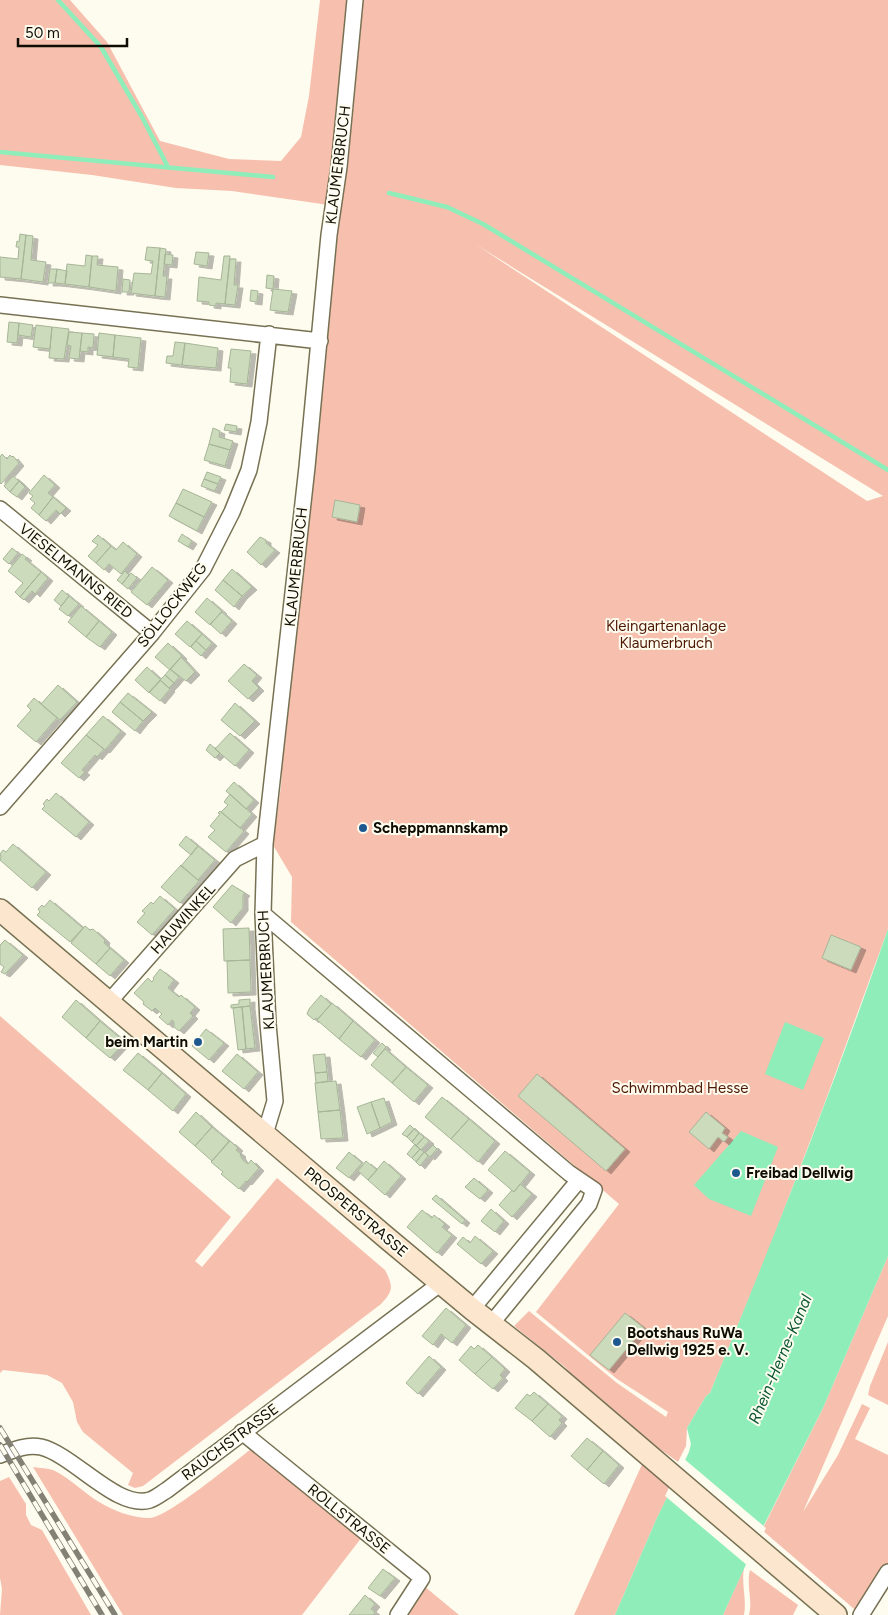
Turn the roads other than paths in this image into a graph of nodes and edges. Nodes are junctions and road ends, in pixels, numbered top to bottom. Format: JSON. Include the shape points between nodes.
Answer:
{"nodes":[{"id":1,"x":355,"y":0,"type":"edge"},
{"id":2,"x":0,"y":305,"type":"edge"},
{"id":3,"x":269,"y":334,"type":"junction"},
{"id":4,"x":320,"y":340,"type":"junction"},
{"id":5,"x":0,"y":509,"type":"edge"},
{"id":6,"x":152,"y":633,"type":"junction"},
{"id":7,"x":0,"y":807,"type":"edge"},
{"id":8,"x":265,"y":844,"type":"junction"},
{"id":9,"x":0,"y":910,"type":"edge"},
{"id":10,"x":263,"y":914,"type":"junction"},
{"id":11,"x":108,"y":1003,"type":"junction"},
{"id":12,"x":265,"y":1134,"type":"junction"},
{"id":13,"x":579,"y":1180,"type":"junction"},
{"id":14,"x":441,"y":1283,"type":"junction"},
{"id":15,"x":472,"y":1309,"type":"junction"},
{"id":16,"x":491,"y":1324,"type":"junction"},
{"id":17,"x":242,"y":1432,"type":"junction"},
{"id":18,"x":0,"y":1455,"type":"edge"},
{"id":19,"x":888,"y":1572,"type":"edge"},
{"id":20,"x":398,"y":1615,"type":"edge"},
{"id":21,"x":836,"y":1615,"type":"edge"},
{"id":22,"x":860,"y":1615,"type":"edge"}],
"edges":[{"from":1,"to":4,"type":"street","name":"KLAUMERBRUCH"},
{"from":2,"to":3,"type":"street"},
{"from":3,"to":4,"type":"street"},
{"from":3,"to":6,"type":"street","name":"SÖLLOCKWEG","via":[[249,470],[203,569]]},
{"from":4,"to":8,"type":"street","name":"KLAUMERBRUCH"},
{"from":5,"to":6,"type":"street","name":"VIESELMANNS RIED"},
{"from":6,"to":7,"type":"street","name":"SÖLLOCKWEG"},
{"from":8,"to":10,"type":"street","name":"KLAUMERBRUCH"},
{"from":8,"to":11,"type":"street","name":"HAUWINKEL","via":[[236,859]]},
{"from":9,"to":11,"type":"main road","name":"PROSPERSTRASSE"},
{"from":10,"to":12,"type":"street","name":"KLAUMERBRUCH","via":[[275,1101]]},
{"from":10,"to":13,"type":"street"},
{"from":11,"to":12,"type":"main road","name":"PROSPERSTRASSE"},
{"from":12,"to":14,"type":"main road","name":"PROSPERSTRASSE"},
{"from":13,"to":15,"type":"street"},
{"from":13,"to":16,"type":"street","via":[[594,1190],[589,1204]]},
{"from":14,"to":15,"type":"main road","name":"PROSPERSTRASSE"},
{"from":14,"to":17,"type":"street","name":"RAUCHSTRASSE"},
{"from":15,"to":16,"type":"main road","name":"PROSPERSTRASSE"},
{"from":16,"to":21,"type":"main road","name":"PROSPERSTRASSE"},
{"from":17,"to":18,"type":"street","name":"RAUCHSTRASSE","via":[[150,1500],[120,1496],[53,1452],[40,1447],[29,1446]]},
{"from":17,"to":20,"type":"street","name":"ROLLSTRASSE","via":[[422,1578]]},
{"from":19,"to":22,"type":"street"}]}
